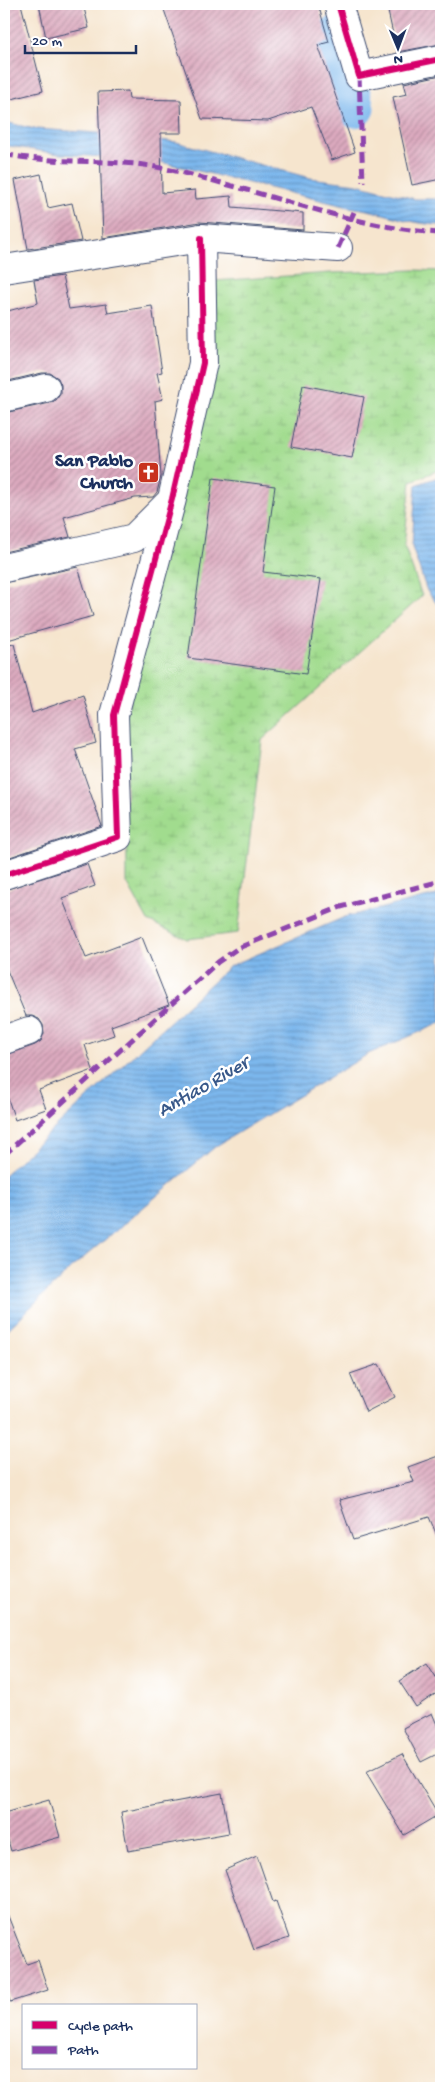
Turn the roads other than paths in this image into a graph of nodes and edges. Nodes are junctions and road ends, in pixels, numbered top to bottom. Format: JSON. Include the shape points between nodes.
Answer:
{"nodes":[{"id":1,"x":338,"y":4,"type":"edge"},
{"id":2,"x":441,"y":59,"type":"edge"},
{"id":3,"x":201,"y":238,"type":"junction"},
{"id":4,"x":338,"y":248,"type":"dead end"},
{"id":5,"x":4,"y":269,"type":"edge"},
{"id":6,"x":46,"y":388,"type":"dead end"},
{"id":7,"x":4,"y":398,"type":"edge"},
{"id":8,"x":172,"y":499,"type":"junction"},
{"id":9,"x":4,"y":568,"type":"edge"},
{"id":10,"x":4,"y":875,"type":"edge"}],
"edges":[{"from":1,"to":2,"type":"street","via":[[359,76]]},
{"from":3,"to":4,"type":"street"},
{"from":3,"to":5,"type":"street"},
{"from":3,"to":8,"type":"street","via":[[203,363]]},
{"from":6,"to":7,"type":"street"},
{"from":8,"to":9,"type":"street","via":[[134,538]]},
{"from":8,"to":10,"type":"street","via":[[114,715],[118,837]]}]}
